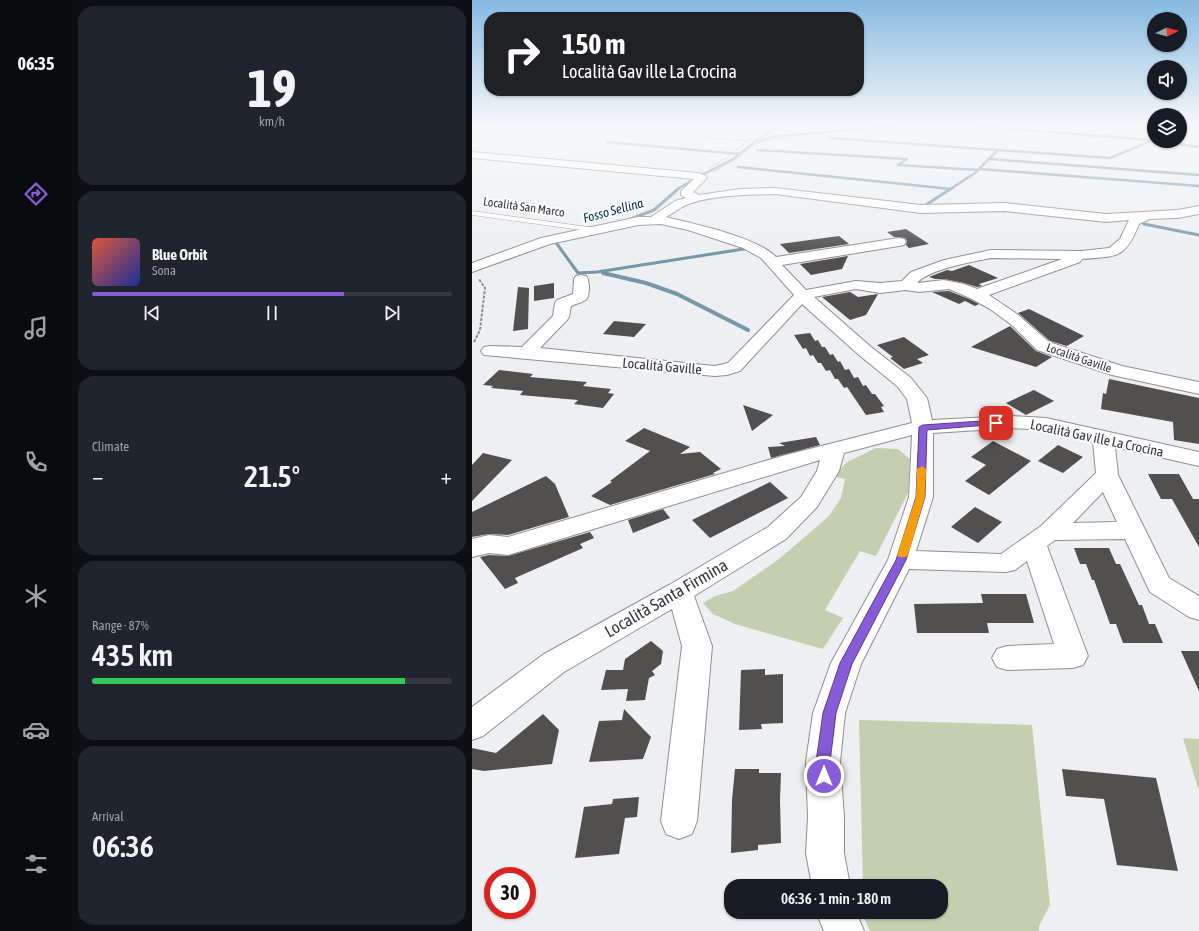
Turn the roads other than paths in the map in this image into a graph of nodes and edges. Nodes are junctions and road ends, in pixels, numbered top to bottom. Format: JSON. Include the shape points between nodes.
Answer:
{"nodes":[{"id":1,"x":610,"y":168,"type":"edge"},
{"id":2,"x":699,"y":198,"type":"junction"},
{"id":3,"x":1199,"y":210,"type":"edge"},
{"id":4,"x":472,"y":213,"type":"edge"},
{"id":5,"x":1145,"y":216,"type":"junction"},
{"id":6,"x":654,"y":220,"type":"junction"},
{"id":7,"x":596,"y":230,"type":"junction"},
{"id":8,"x":899,"y":242,"type":"dead end"},
{"id":9,"x":1081,"y":255,"type":"junction"},
{"id":10,"x":772,"y":262,"type":"junction"},
{"id":11,"x":474,"y":273,"type":"edge"},
{"id":12,"x":580,"y":279,"type":"dead end"},
{"id":13,"x":907,"y":285,"type":"junction"},
{"id":14,"x":802,"y":295,"type":"junction"},
{"id":15,"x":976,"y":295,"type":"junction"},
{"id":16,"x":490,"y":351,"type":"dead end"},
{"id":17,"x":526,"y":353,"type":"junction"},
{"id":18,"x":1199,"y":388,"type":"edge"},
{"id":19,"x":923,"y":427,"type":"junction"},
{"id":20,"x":1102,"y":438,"type":"junction"},
{"id":21,"x":834,"y":449,"type":"junction"},
{"id":22,"x":1199,"y":458,"type":"edge"},
{"id":23,"x":1107,"y":475,"type":"junction"},
{"id":24,"x":1133,"y":530,"type":"junction"},
{"id":25,"x":1042,"y":538,"type":"junction"},
{"id":26,"x":472,"y":548,"type":"edge"},
{"id":27,"x":901,"y":560,"type":"junction"},
{"id":28,"x":679,"y":592,"type":"junction"},
{"id":29,"x":1199,"y":608,"type":"edge"},
{"id":30,"x":1007,"y":658,"type":"dead end"},
{"id":31,"x":472,"y":726,"type":"edge"},
{"id":32,"x":679,"y":821,"type":"dead end"},
{"id":33,"x":830,"y":879,"type":"edge"},
{"id":34,"x":839,"y":919,"type":"edge"},
{"id":35,"x":844,"y":931,"type":"edge"}],
"edges":[{"from":1,"to":2,"type":"street","via":[[697,177],[687,195]]},
{"from":2,"to":5,"type":"street","via":[[775,190],[921,209],[1006,208],[1106,218]]},
{"from":2,"to":6,"type":"street","via":[[679,204]]},
{"from":3,"to":5,"type":"street"},
{"from":4,"to":7,"type":"lane","name":"Località San Marco"},
{"from":5,"to":9,"type":"street","via":[[1134,222],[1126,240],[1113,252]]},
{"from":6,"to":7,"type":"street"},
{"from":6,"to":10,"type":"street","via":[[692,227],[748,245],[766,255]]},
{"from":7,"to":11,"type":"street","via":[[546,241]]},
{"from":8,"to":10,"type":"street"},
{"from":9,"to":13,"type":"street","via":[[991,254],[949,263],[916,275]]},
{"from":9,"to":15,"type":"street"},
{"from":10,"to":14,"type":"street"},
{"from":12,"to":17,"type":"street","via":[[581,296],[563,303],[561,317]]},
{"from":13,"to":14,"type":"street","name":"Località Gaville","via":[[880,288],[856,285]]},
{"from":13,"to":15,"type":"street","name":"Località Gaville","via":[[916,289],[948,284]]},
{"from":14,"to":17,"type":"street","name":"Località Gaville","via":[[734,367],[727,370],[714,371]]},
{"from":14,"to":19,"type":"street","via":[[909,387],[917,398]]},
{"from":15,"to":18,"type":"street","name":"Località Gaville","via":[[1018,323],[1043,346],[1118,371]]},
{"from":16,"to":17,"type":"street","name":"Località Gaville"},
{"from":19,"to":20,"type":"street","name":"Località Gav ille La Crocina","via":[[1011,422],[1046,424]]},
{"from":19,"to":21,"type":"street","name":"Località Gav ille La Crocina"},
{"from":19,"to":27,"type":"street","via":[[921,497]]},
{"from":20,"to":22,"type":"street","name":"Località Gav ille La Crocina"},
{"from":20,"to":23,"type":"street"},
{"from":21,"to":26,"type":"street","name":"Località Gav ille La Crocina","via":[[508,546],[489,544]]},
{"from":21,"to":28,"type":"street","name":"Località Santa Firmina","via":[[828,472],[810,502],[776,533]]},
{"from":23,"to":24,"type":"street"},
{"from":23,"to":25,"type":"street"},
{"from":24,"to":25,"type":"street"},
{"from":24,"to":29,"type":"street","via":[[1159,585]]},
{"from":25,"to":27,"type":"street","via":[[1006,563]]},
{"from":25,"to":30,"type":"street","via":[[1073,656]]},
{"from":27,"to":33,"type":"street","via":[[846,663],[829,713],[823,762],[825,853]]},
{"from":28,"to":31,"type":"street","name":"Località Santa Firmina","via":[[554,663]]},
{"from":28,"to":32,"type":"street","via":[[697,646]]},
{"from":34,"to":35,"type":"street"}]}
